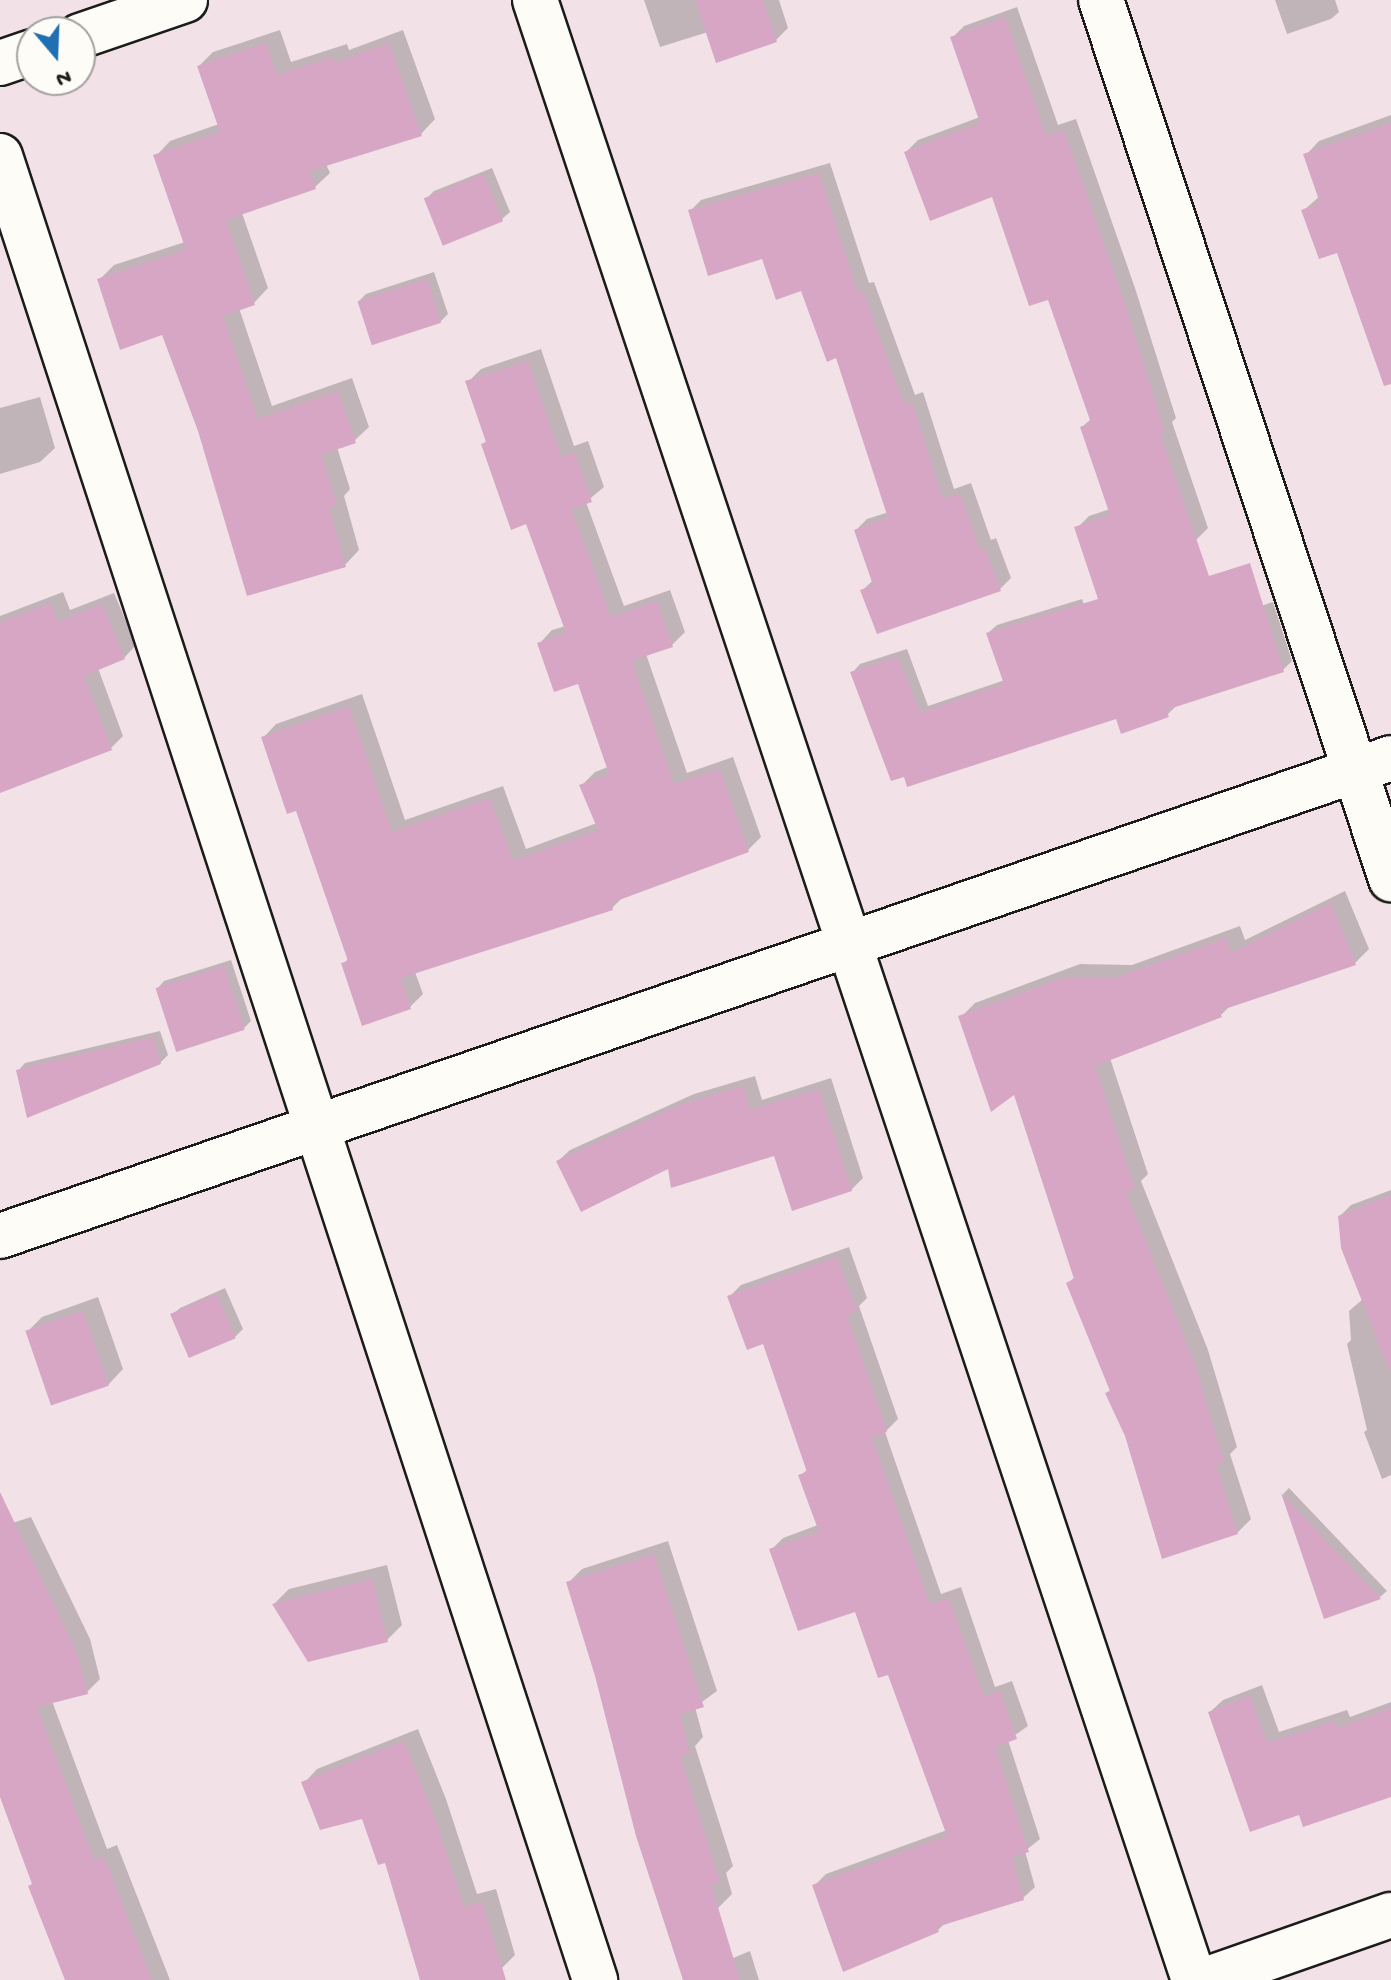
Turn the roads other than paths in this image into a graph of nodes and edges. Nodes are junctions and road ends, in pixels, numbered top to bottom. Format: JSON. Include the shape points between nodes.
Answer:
{"nodes":[{"id":1,"x":185,"y":0,"type":"edge"},
{"id":2,"x":535,"y":0,"type":"edge"},
{"id":3,"x":1101,"y":0,"type":"edge"},
{"id":4,"x":96,"y":31,"type":"edge"},
{"id":5,"x":0,"y":156,"type":"edge"},
{"id":6,"x":1373,"y":764,"type":"edge"},
{"id":7,"x":1391,"y":879,"type":"edge"},
{"id":8,"x":849,"y":944,"type":"junction"},
{"id":9,"x":317,"y":1127,"type":"junction"},
{"id":10,"x":0,"y":1236,"type":"edge"},
{"id":11,"x":1391,"y":1915,"type":"edge"},
{"id":12,"x":595,"y":1980,"type":"edge"},
{"id":13,"x":1194,"y":1980,"type":"edge"},
{"id":14,"x":1205,"y":1980,"type":"edge"}],
"edges":[{"from":1,"to":4,"type":"street"},
{"from":2,"to":8,"type":"street"},
{"from":3,"to":6,"type":"street"},
{"from":5,"to":9,"type":"street"},
{"from":6,"to":7,"type":"street"},
{"from":6,"to":8,"type":"street"},
{"from":8,"to":9,"type":"street"},
{"from":8,"to":13,"type":"street"},
{"from":9,"to":10,"type":"street"},
{"from":9,"to":12,"type":"street"},
{"from":11,"to":14,"type":"street"}]}
